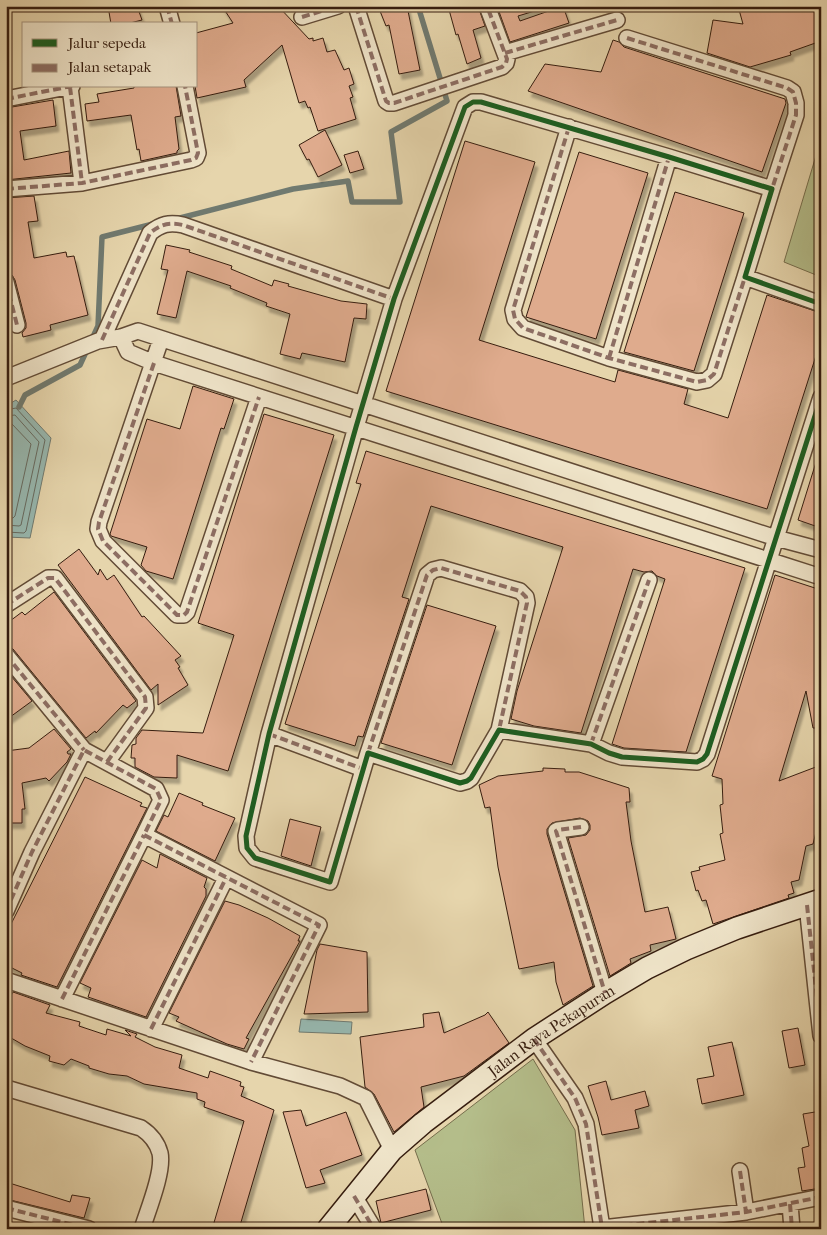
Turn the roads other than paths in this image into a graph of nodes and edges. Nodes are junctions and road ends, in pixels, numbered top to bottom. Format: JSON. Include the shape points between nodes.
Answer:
{"nodes":[{"id":1,"x":167,"y":6,"type":"edge"},
{"id":2,"x":338,"y":6,"type":"edge"},
{"id":3,"x":356,"y":6,"type":"edge"},
{"id":4,"x":487,"y":6,"type":"edge"},
{"id":5,"x":304,"y":17,"type":"dead end"},
{"id":6,"x":618,"y":20,"type":"dead end"},
{"id":7,"x":171,"y":22,"type":"edge"},
{"id":8,"x":627,"y":38,"type":"dead end"},
{"id":9,"x":505,"y":53,"type":"junction"},
{"id":10,"x":61,"y":88,"type":"edge"},
{"id":11,"x":71,"y":88,"type":"edge"},
{"id":12,"x":186,"y":88,"type":"edge"},
{"id":13,"x":6,"y":99,"type":"edge"},
{"id":14,"x":569,"y":127,"type":"junction"},
{"id":15,"x":669,"y":157,"type":"junction"},
{"id":16,"x":82,"y":183,"type":"junction"},
{"id":17,"x":6,"y":189,"type":"edge"},
{"id":18,"x":772,"y":189,"type":"junction"},
{"id":19,"x":745,"y":278,"type":"junction"},
{"id":20,"x":6,"y":282,"type":"edge"},
{"id":21,"x":394,"y":299,"type":"junction"},
{"id":22,"x":821,"y":304,"type":"edge"},
{"id":23,"x":17,"y":325,"type":"dead end"},
{"id":24,"x":121,"y":337,"type":"junction"},
{"id":25,"x":161,"y":339,"type":"junction"},
{"id":26,"x":100,"y":340,"type":"junction"},
{"id":27,"x":609,"y":358,"type":"junction"},
{"id":28,"x":154,"y":362,"type":"junction"},
{"id":29,"x":6,"y":378,"type":"edge"},
{"id":30,"x":259,"y":397,"type":"junction"},
{"id":31,"x":821,"y":397,"type":"edge"},
{"id":32,"x":363,"y":404,"type":"junction"},
{"id":33,"x":356,"y":427,"type":"junction"},
{"id":34,"x":776,"y":538,"type":"junction"},
{"id":35,"x":821,"y":550,"type":"edge"},
{"id":36,"x":768,"y":561,"type":"junction"},
{"id":37,"x":821,"y":578,"type":"edge"},
{"id":38,"x":649,"y":580,"type":"dead end"},
{"id":39,"x":6,"y":605,"type":"edge"},
{"id":40,"x":6,"y":655,"type":"edge"},
{"id":41,"x":499,"y":730,"type":"junction"},
{"id":42,"x":270,"y":734,"type":"junction"},
{"id":43,"x":591,"y":744,"type":"junction"},
{"id":44,"x":84,"y":750,"type":"junction"},
{"id":45,"x":368,"y":753,"type":"junction"},
{"id":46,"x":107,"y":762,"type":"junction"},
{"id":47,"x":363,"y":769,"type":"junction"},
{"id":48,"x":581,"y":827,"type":"dead end"},
{"id":49,"x":144,"y":835,"type":"junction"},
{"id":50,"x":226,"y":878,"type":"junction"},
{"id":51,"x":814,"y":902,"type":"edge"},
{"id":52,"x":6,"y":912,"type":"edge"},
{"id":53,"x":6,"y":980,"type":"edge"},
{"id":54,"x":605,"y":993,"type":"junction"},
{"id":55,"x":62,"y":999,"type":"junction"},
{"id":56,"x":151,"y":1029,"type":"junction"},
{"id":57,"x":821,"y":1036,"type":"edge"},
{"id":58,"x":534,"y":1039,"type":"junction"},
{"id":59,"x":251,"y":1062,"type":"junction"},
{"id":60,"x":6,"y":1088,"type":"edge"},
{"id":61,"x":392,"y":1150,"type":"junction"},
{"id":62,"x":740,"y":1171,"type":"dead end"},
{"id":63,"x":354,"y":1196,"type":"junction"},
{"id":64,"x":821,"y":1197,"type":"edge"},
{"id":65,"x":790,"y":1204,"type":"junction"},
{"id":66,"x":6,"y":1208,"type":"edge"},
{"id":67,"x":746,"y":1212,"type":"junction"},
{"id":68,"x":89,"y":1229,"type":"edge"},
{"id":69,"x":142,"y":1229,"type":"edge"},
{"id":70,"x":328,"y":1229,"type":"edge"},
{"id":71,"x":374,"y":1229,"type":"edge"},
{"id":72,"x":792,"y":1229,"type":"edge"}],
"edges":[{"from":1,"to":7,"type":"street"},
{"from":2,"to":5,"type":"street"},
{"from":3,"to":9,"type":"street","via":[[389,103],[502,66],[507,59]]},
{"from":4,"to":9,"type":"street"},
{"from":6,"to":9,"type":"street"},
{"from":8,"to":18,"type":"street","via":[[793,92],[796,115]]},
{"from":10,"to":13,"type":"street"},
{"from":11,"to":16,"type":"street"},
{"from":12,"to":16,"type":"street","via":[[198,153],[196,158]]},
{"from":14,"to":15,"type":"street"},
{"from":14,"to":21,"type":"street","via":[[481,102],[472,102],[465,107]]},
{"from":14,"to":27,"type":"street","via":[[514,310],[515,319],[523,328]]},
{"from":15,"to":18,"type":"street"},
{"from":15,"to":27,"type":"street"},
{"from":16,"to":17,"type":"street"},
{"from":18,"to":19,"type":"street"},
{"from":19,"to":22,"type":"street"},
{"from":19,"to":27,"type":"street","via":[[714,374],[707,380],[696,382]]},
{"from":20,"to":23,"type":"street"},
{"from":21,"to":26,"type":"street","via":[[170,223],[158,226],[150,233]]},
{"from":21,"to":32,"type":"street"},
{"from":24,"to":25,"type":"street","via":[[138,331]]},
{"from":24,"to":26,"type":"street"},
{"from":24,"to":28,"type":"street","via":[[128,352]]},
{"from":25,"to":28,"type":"street"},
{"from":25,"to":32,"type":"street"},
{"from":26,"to":29,"type":"street"},
{"from":28,"to":30,"type":"street"},
{"from":28,"to":30,"type":"street","via":[[98,529],[102,541],[177,615],[187,612]]},
{"from":30,"to":33,"type":"street"},
{"from":31,"to":34,"type":"street"},
{"from":32,"to":33,"type":"street"},
{"from":32,"to":34,"type":"street"},
{"from":33,"to":36,"type":"street"},
{"from":33,"to":42,"type":"street"},
{"from":34,"to":35,"type":"street"},
{"from":34,"to":36,"type":"street"},
{"from":36,"to":37,"type":"street"},
{"from":36,"to":43,"type":"street","via":[[703,759],[697,762],[622,757]]},
{"from":38,"to":43,"type":"street"},
{"from":39,"to":46,"type":"street","via":[[48,578],[55,578],[145,697],[146,708]]},
{"from":40,"to":44,"type":"street"},
{"from":41,"to":43,"type":"street"},
{"from":41,"to":45,"type":"street","via":[[471,778],[460,783]]},
{"from":41,"to":45,"type":"street","via":[[528,603],[526,597],[520,591],[442,568],[427,575]]},
{"from":42,"to":47,"type":"street"},
{"from":42,"to":47,"type":"street","via":[[246,836],[247,848],[255,858],[330,882]]},
{"from":44,"to":46,"type":"street"},
{"from":44,"to":52,"type":"street","via":[[32,852]]},
{"from":45,"to":47,"type":"street"},
{"from":46,"to":49,"type":"street","via":[[158,792],[161,800]]},
{"from":48,"to":54,"type":"street","via":[[556,832]]},
{"from":49,"to":50,"type":"street"},
{"from":49,"to":55,"type":"street"},
{"from":50,"to":56,"type":"street"},
{"from":50,"to":59,"type":"street","via":[[319,925]]},
{"from":51,"to":54,"type":"main road","name":"Jalan Raya Pekapuran","via":[[686,949]]},
{"from":51,"to":57,"type":"street"},
{"from":53,"to":55,"type":"street"},
{"from":54,"to":58,"type":"main road","name":"Jalan Raya Pekapuran"},
{"from":55,"to":56,"type":"street"},
{"from":56,"to":59,"type":"street"},
{"from":58,"to":61,"type":"main road","name":"Jalan Raya Pekapuran"},
{"from":58,"to":67,"type":"street","via":[[574,1098],[586,1124],[602,1228]]},
{"from":59,"to":61,"type":"street","via":[[340,1086],[366,1098]]},
{"from":60,"to":69,"type":"street","via":[[142,1128],[152,1136],[160,1153],[159,1171]]},
{"from":61,"to":63,"type":"main road","name":"Jalan Raya Pekapuran"},
{"from":62,"to":67,"type":"street"},
{"from":63,"to":70,"type":"main road","name":"Jalan Raya Pekapuran"},
{"from":63,"to":71,"type":"street"},
{"from":64,"to":65,"type":"street"},
{"from":65,"to":67,"type":"street"},
{"from":65,"to":72,"type":"street"},
{"from":66,"to":68,"type":"street"}]}
